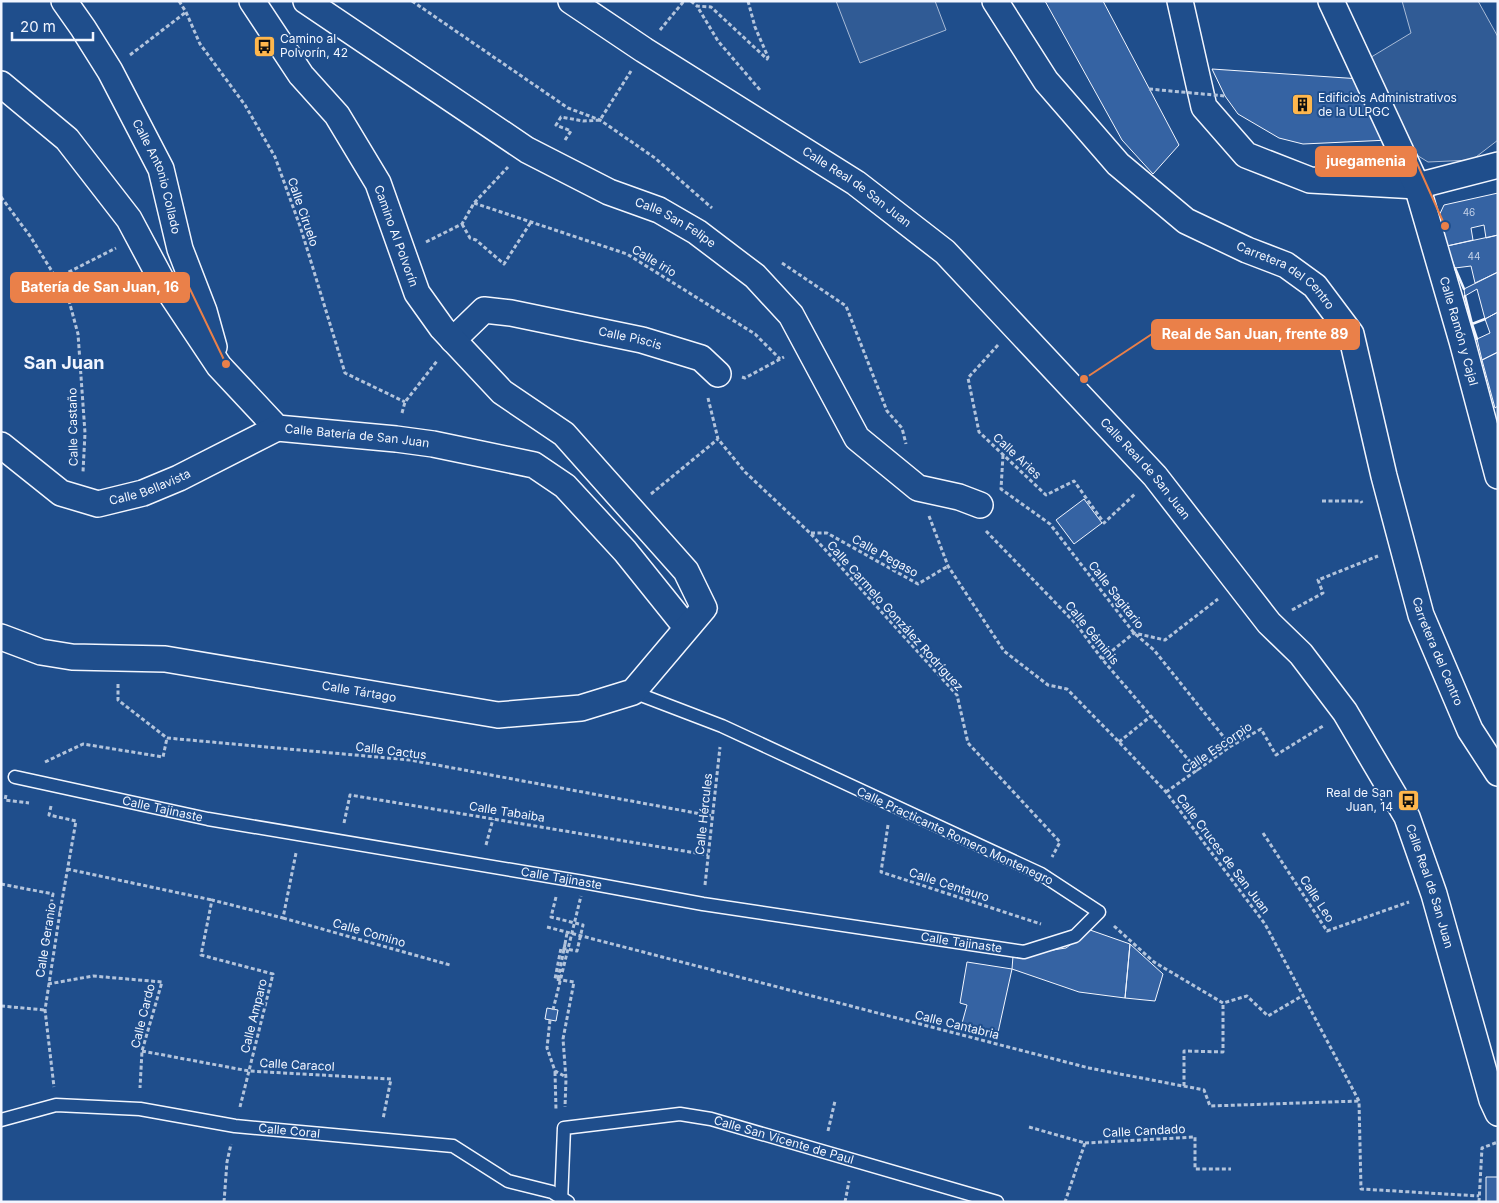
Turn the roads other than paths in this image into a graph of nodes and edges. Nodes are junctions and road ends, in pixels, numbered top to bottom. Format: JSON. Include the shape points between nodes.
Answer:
{"nodes":[{"id":1,"x":64,"y":1,"type":"edge"},
{"id":2,"x":252,"y":1,"type":"edge"},
{"id":3,"x":306,"y":1,"type":"edge"},
{"id":4,"x":571,"y":1,"type":"edge"},
{"id":5,"x":996,"y":1,"type":"edge"},
{"id":6,"x":1180,"y":1,"type":"edge"},
{"id":7,"x":1331,"y":1,"type":"edge"},
{"id":8,"x":1,"y":84,"type":"edge"},
{"id":9,"x":1494,"y":162,"type":"edge"},
{"id":10,"x":1417,"y":186,"type":"junction"},
{"id":11,"x":453,"y":340,"type":"junction"},
{"id":12,"x":219,"y":366,"type":"junction"},
{"id":13,"x":718,"y":374,"type":"road end"},
{"id":14,"x":277,"y":428,"type":"junction"},
{"id":15,"x":1,"y":445,"type":"edge"},
{"id":16,"x":1498,"y":476,"type":"edge"},
{"id":17,"x":980,"y":505,"type":"road end"},
{"id":18,"x":686,"y":628,"type":"junction"},
{"id":19,"x":1,"y":637,"type":"edge"},
{"id":20,"x":633,"y":692,"type":"junction"},
{"id":21,"x":1498,"y":773,"type":"edge"},
{"id":22,"x":15,"y":778,"type":"road end"},
{"id":23,"x":1099,"y":912,"type":"joint"},
{"id":24,"x":1498,"y":1113,"type":"edge"},
{"id":25,"x":1,"y":1120,"type":"edge"},
{"id":26,"x":564,"y":1201,"type":"edge"},
{"id":27,"x":997,"y":1202,"type":"edge"}],
"edges":[{"from":1,"to":12,"type":"street","name":"Calle Antonio Collado","via":[[110,71],[161,169],[180,250],[204,310]]},
{"from":2,"to":11,"type":"street","name":"Camino Al Polvorín","via":[[302,75],[337,115],[378,183],[418,293]]},
{"from":3,"to":17,"type":"street","name":"Calle San Felipe","via":[[527,150],[609,192],[659,210],[696,232],[755,276],[791,315],[857,438],[918,488]]},
{"from":4,"to":24,"type":"street","name":"Calle Real de San Juan","via":[[856,183],[945,252],[1155,476],[1345,712],[1407,817],[1434,894]]},
{"from":5,"to":21,"type":"street","name":"Carretera del Centro","via":[[1046,80],[1118,164],[1186,221],[1286,265],[1315,286],[1351,334],[1421,615],[1470,730]]},
{"from":6,"to":10,"type":"street","via":[[1204,107],[1246,155],[1310,180]]},
{"from":7,"to":10,"type":"street","name":"Calle Ramón y Cajal"},
{"from":8,"to":12,"type":"street","name":"Calle Batería de San Juan","via":[[67,138],[129,219],[161,279]]},
{"from":9,"to":10,"type":"street"},
{"from":10,"to":16,"type":"street","name":"Calle Ramón y Cajal"},
{"from":11,"to":13,"type":"street","name":"Calle Piscis","via":[[484,310],[511,313],[642,340],[701,358]]},
{"from":11,"to":18,"type":"street","name":"Camino Al Polvorín","via":[[502,392],[564,434],[686,571],[704,608]]},
{"from":12,"to":14,"type":"street","name":"Calle Batería de San Juan"},
{"from":14,"to":15,"type":"street","name":"Calle Bellavista","via":[[179,478],[143,493],[98,504],[61,493]]},
{"from":14,"to":18,"type":"street","name":"Calle Batería de San Juan","via":[[433,444],[534,465],[565,486],[625,551]]},
{"from":18,"to":20,"type":"street"},
{"from":19,"to":20,"type":"street","name":"Calle Tártago","via":[[41,652],[72,657],[165,660],[498,715],[581,708]]},
{"from":20,"to":23,"type":"lane","name":"Calle Practicante Romero Montenegro","via":[[722,726],[1041,874]]},
{"from":22,"to":23,"type":"lane","name":"Calle Tajinaste","via":[[208,819],[340,842],[703,904],[1024,952],[1075,936]]},
{"from":25,"to":26,"type":"lane","name":"Calle Coral","via":[[56,1105],[140,1109],[235,1126],[453,1146],[508,1181],[552,1192]]},
{"from":26,"to":27,"type":"lane","name":"Calle San Vicente de Paul","via":[[564,1128],[680,1114],[711,1119]]}]}
